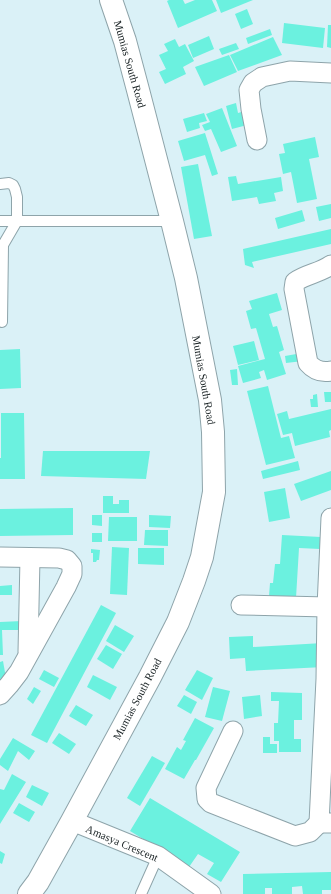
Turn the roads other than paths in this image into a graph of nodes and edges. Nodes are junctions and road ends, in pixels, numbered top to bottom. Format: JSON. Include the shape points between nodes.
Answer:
{"nodes":[{"id":1,"x":111,"y":0,"type":"edge"},
{"id":2,"x":331,"y":74,"type":"edge"},
{"id":3,"x":257,"y":140,"type":"dead end"},
{"id":4,"x":0,"y":184,"type":"edge"},
{"id":5,"x":0,"y":221,"type":"edge"},
{"id":6,"x":17,"y":221,"type":"junction"},
{"id":7,"x":172,"y":221,"type":"junction"},
{"id":8,"x":1,"y":245,"type":"edge"},
{"id":9,"x":331,"y":265,"type":"edge"},
{"id":10,"x":2,"y":322,"type":"dead end"},
{"id":11,"x":331,"y":371,"type":"edge"},
{"id":12,"x":331,"y":518,"type":"edge"},
{"id":13,"x":0,"y":557,"type":"edge"},
{"id":14,"x":30,"y":558,"type":"junction"},
{"id":15,"x":241,"y":605,"type":"dead end"},
{"id":16,"x":327,"y":607,"type":"junction"},
{"id":17,"x":28,"y":656,"type":"junction"},
{"id":18,"x":329,"y":679,"type":"edge"},
{"id":19,"x":0,"y":695,"type":"edge"},
{"id":20,"x":233,"y":731,"type":"dead end"},
{"id":21,"x":72,"y":821,"type":"junction"},
{"id":22,"x":325,"y":823,"type":"edge"},
{"id":23,"x":158,"y":856,"type":"junction"},
{"id":24,"x":28,"y":894,"type":"edge"},
{"id":25,"x":141,"y":894,"type":"edge"},
{"id":26,"x":211,"y":894,"type":"edge"}],
"edges":[{"from":1,"to":7,"type":"main road","name":"Mumias South Road","via":[[125,41]]},
{"from":2,"to":3,"type":"street","via":[[290,71],[262,77],[254,83],[249,90]]},
{"from":4,"to":6,"type":"lane","via":[[9,183],[15,189]]},
{"from":5,"to":6,"type":"lane"},
{"from":6,"to":7,"type":"lane"},
{"from":6,"to":8,"type":"lane"},
{"from":7,"to":21,"type":"main road","name":"Mumias South Road","via":[[210,400],[214,432],[214,492],[202,557],[178,622]]},
{"from":8,"to":10,"type":"lane"},
{"from":9,"to":11,"type":"street","via":[[301,278],[295,282],[294,289],[308,363],[320,371]]},
{"from":12,"to":16,"type":"street"},
{"from":13,"to":14,"type":"street"},
{"from":14,"to":17,"type":"street"},
{"from":14,"to":17,"type":"street","via":[[67,560],[72,566],[72,574]]},
{"from":15,"to":16,"type":"street"},
{"from":16,"to":18,"type":"street"},
{"from":17,"to":19,"type":"street"},
{"from":18,"to":22,"type":"street"},
{"from":20,"to":22,"type":"street","via":[[206,788],[207,799],[211,803],[295,836],[310,832]]},
{"from":21,"to":23,"type":"street","name":"Amasya Crescent"},
{"from":21,"to":24,"type":"main road","name":"Mumias South Road","via":[[38,882]]},
{"from":23,"to":25,"type":"lane"},
{"from":23,"to":26,"type":"street","name":"Amasya Crescent"}]}
